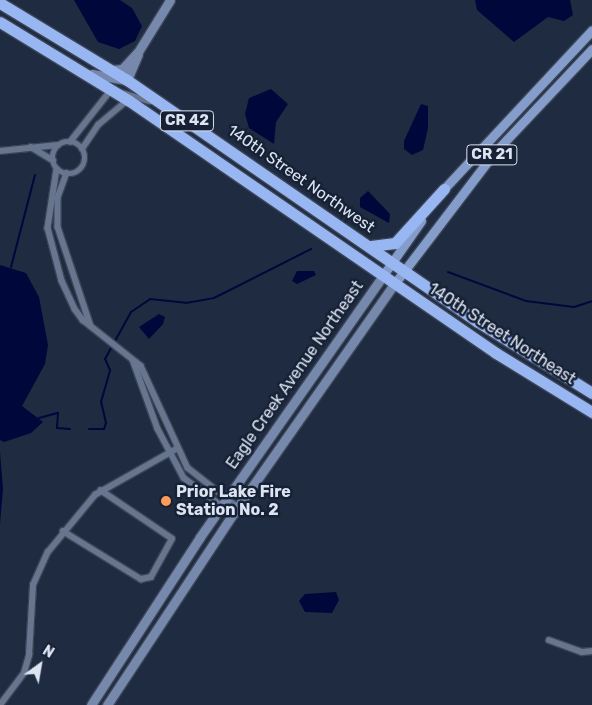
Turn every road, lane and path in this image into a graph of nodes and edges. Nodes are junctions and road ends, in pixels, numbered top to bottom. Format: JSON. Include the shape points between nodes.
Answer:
{"nodes":[{"id":1,"x":170,"y":0,"type":"edge"},
{"id":2,"x":0,"y":3,"type":"edge"},
{"id":3,"x":0,"y":22,"type":"edge"},
{"id":4,"x":592,"y":30,"type":"edge"},
{"id":5,"x":592,"y":50,"type":"edge"},
{"id":6,"x":138,"y":52,"type":"junction"},
{"id":7,"x":112,"y":70,"type":"junction"},
{"id":8,"x":82,"y":71,"type":"junction"},
{"id":9,"x":127,"y":80,"type":"junction"},
{"id":10,"x":111,"y":90,"type":"junction"},
{"id":11,"x":128,"y":100,"type":"junction"},
{"id":12,"x":165,"y":106,"type":"junction"},
{"id":13,"x":70,"y":142,"type":"junction"},
{"id":14,"x":58,"y":145,"type":"junction"},
{"id":15,"x":30,"y":147,"type":"junction"},
{"id":16,"x":82,"y":149,"type":"junction"},
{"id":17,"x":0,"y":151,"type":"edge"},
{"id":18,"x":53,"y":160,"type":"junction"},
{"id":19,"x":57,"y":169,"type":"junction"},
{"id":20,"x":67,"y":174,"type":"junction"},
{"id":21,"x":444,"y":189,"type":"junction"},
{"id":22,"x":369,"y":246,"type":"junction"},
{"id":23,"x":392,"y":262,"type":"junction"},
{"id":24,"x":404,"y":271,"type":"junction"},
{"id":25,"x":384,"y":274,"type":"junction"},
{"id":26,"x":395,"y":283,"type":"junction"},
{"id":27,"x":91,"y":326,"type":"junction"},
{"id":28,"x":133,"y":360,"type":"junction"},
{"id":29,"x":592,"y":393,"type":"edge"},
{"id":30,"x":592,"y":412,"type":"edge"},
{"id":31,"x":178,"y":448,"type":"junction"},
{"id":32,"x":169,"y":453,"type":"junction"},
{"id":33,"x":101,"y":491,"type":"junction"},
{"id":34,"x":223,"y":503,"type":"junction"},
{"id":35,"x":235,"y":510,"type":"junction"},
{"id":36,"x":63,"y":531,"type":"junction"},
{"id":37,"x":549,"y":640,"type":"dead end"},
{"id":38,"x":592,"y":651,"type":"edge"},
{"id":39,"x":0,"y":705,"type":"edge"},
{"id":40,"x":91,"y":705,"type":"edge"},
{"id":41,"x":107,"y":705,"type":"edge"}],
"edges":[{"from":1,"to":6,"type":"main road"},
{"from":2,"to":7,"type":"highway","name":"140th Street Northwest","number":"CR 42"},
{"from":3,"to":8,"type":"highway","name":"140th Street Northwest","number":"CR 42"},
{"from":4,"to":21,"type":"main road","number":"CR 21"},
{"from":5,"to":24,"type":"main road","number":"CR 21","via":[[494,153]]},
{"from":6,"to":7,"type":"main road","via":[[122,69]]},
{"from":6,"to":9,"type":"main road"},
{"from":7,"to":9,"type":"highway","name":"140th Street Northwest","number":"CR 42"},
{"from":8,"to":9,"type":"main road"},
{"from":8,"to":10,"type":"highway","name":"140th Street Northwest","number":"CR 42"},
{"from":9,"to":12,"type":"highway","name":"140th Street Northwest","number":"CR 42"},
{"from":10,"to":11,"type":"highway","name":"140th Street Northwest","number":"CR 42"},
{"from":10,"to":12,"type":"street","via":[[121,89]]},
{"from":10,"to":13,"type":"street"},
{"from":11,"to":16,"type":"street","via":[[98,126]]},
{"from":11,"to":25,"type":"highway","name":"140th Street Northwest","number":"CR 42"},
{"from":12,"to":22,"type":"highway","name":"140th Street Northwest","number":"CR 42"},
{"from":13,"to":14,"type":"street"},
{"from":13,"to":16,"type":"street"},
{"from":14,"to":15,"type":"street"},
{"from":14,"to":18,"type":"street"},
{"from":15,"to":17,"type":"street"},
{"from":15,"to":18,"type":"street"},
{"from":16,"to":20,"type":"street","via":[[83,164]]},
{"from":18,"to":19,"type":"street"},
{"from":19,"to":20,"type":"street"},
{"from":19,"to":27,"type":"street","via":[[48,228],[53,253],[75,309]]},
{"from":20,"to":27,"type":"street","via":[[58,198],[58,226]]},
{"from":21,"to":22,"type":"highway","via":[[395,243]]},
{"from":21,"to":23,"type":"main road","number":"CR 21"},
{"from":22,"to":23,"type":"highway","name":"140th Street Northwest","number":"CR 42"},
{"from":23,"to":24,"type":"highway","name":"140th Street Northwest","number":"CR 42"},
{"from":23,"to":25,"type":"main road","name":"Eagle Creek Avenue Northeast","number":"CR 21"},
{"from":24,"to":26,"type":"main road","name":"Eagle Creek Avenue Northeast","number":"CR 21"},
{"from":24,"to":29,"type":"highway","name":"140th Street Northeast","number":"CR 42"},
{"from":25,"to":26,"type":"highway","name":"140th Street Northwest","number":"CR 42"},
{"from":25,"to":34,"type":"main road","name":"Eagle Creek Avenue Northeast","number":"CR 21"},
{"from":26,"to":30,"type":"highway","name":"140th Street Northeast","number":"CR 42"},
{"from":26,"to":35,"type":"main road","name":"Eagle Creek Avenue Northeast","number":"CR 21"},
{"from":27,"to":28,"type":"street"},
{"from":28,"to":31,"type":"street","via":[[141,366]]},
{"from":28,"to":32,"type":"street","via":[[142,394]]},
{"from":31,"to":32,"type":"street"},
{"from":31,"to":34,"type":"street","via":[[197,479]]},
{"from":32,"to":33,"type":"street"},
{"from":32,"to":34,"type":"street","via":[[193,488]]},
{"from":33,"to":36,"type":"street"},
{"from":33,"to":36,"type":"street","via":[[172,539],[151,577],[140,579]]},
{"from":34,"to":35,"type":"street"},
{"from":34,"to":35,"type":"street"},
{"from":34,"to":40,"type":"main road","name":"Eagle Creek Avenue Northeast","number":"CR 21"},
{"from":35,"to":41,"type":"main road","name":"Eagle Creek Avenue Northeast","number":"CR 21"},
{"from":36,"to":39,"type":"street","via":[[33,585],[30,646],[24,673]]},
{"from":37,"to":38,"type":"street","via":[[582,652]]}]}
